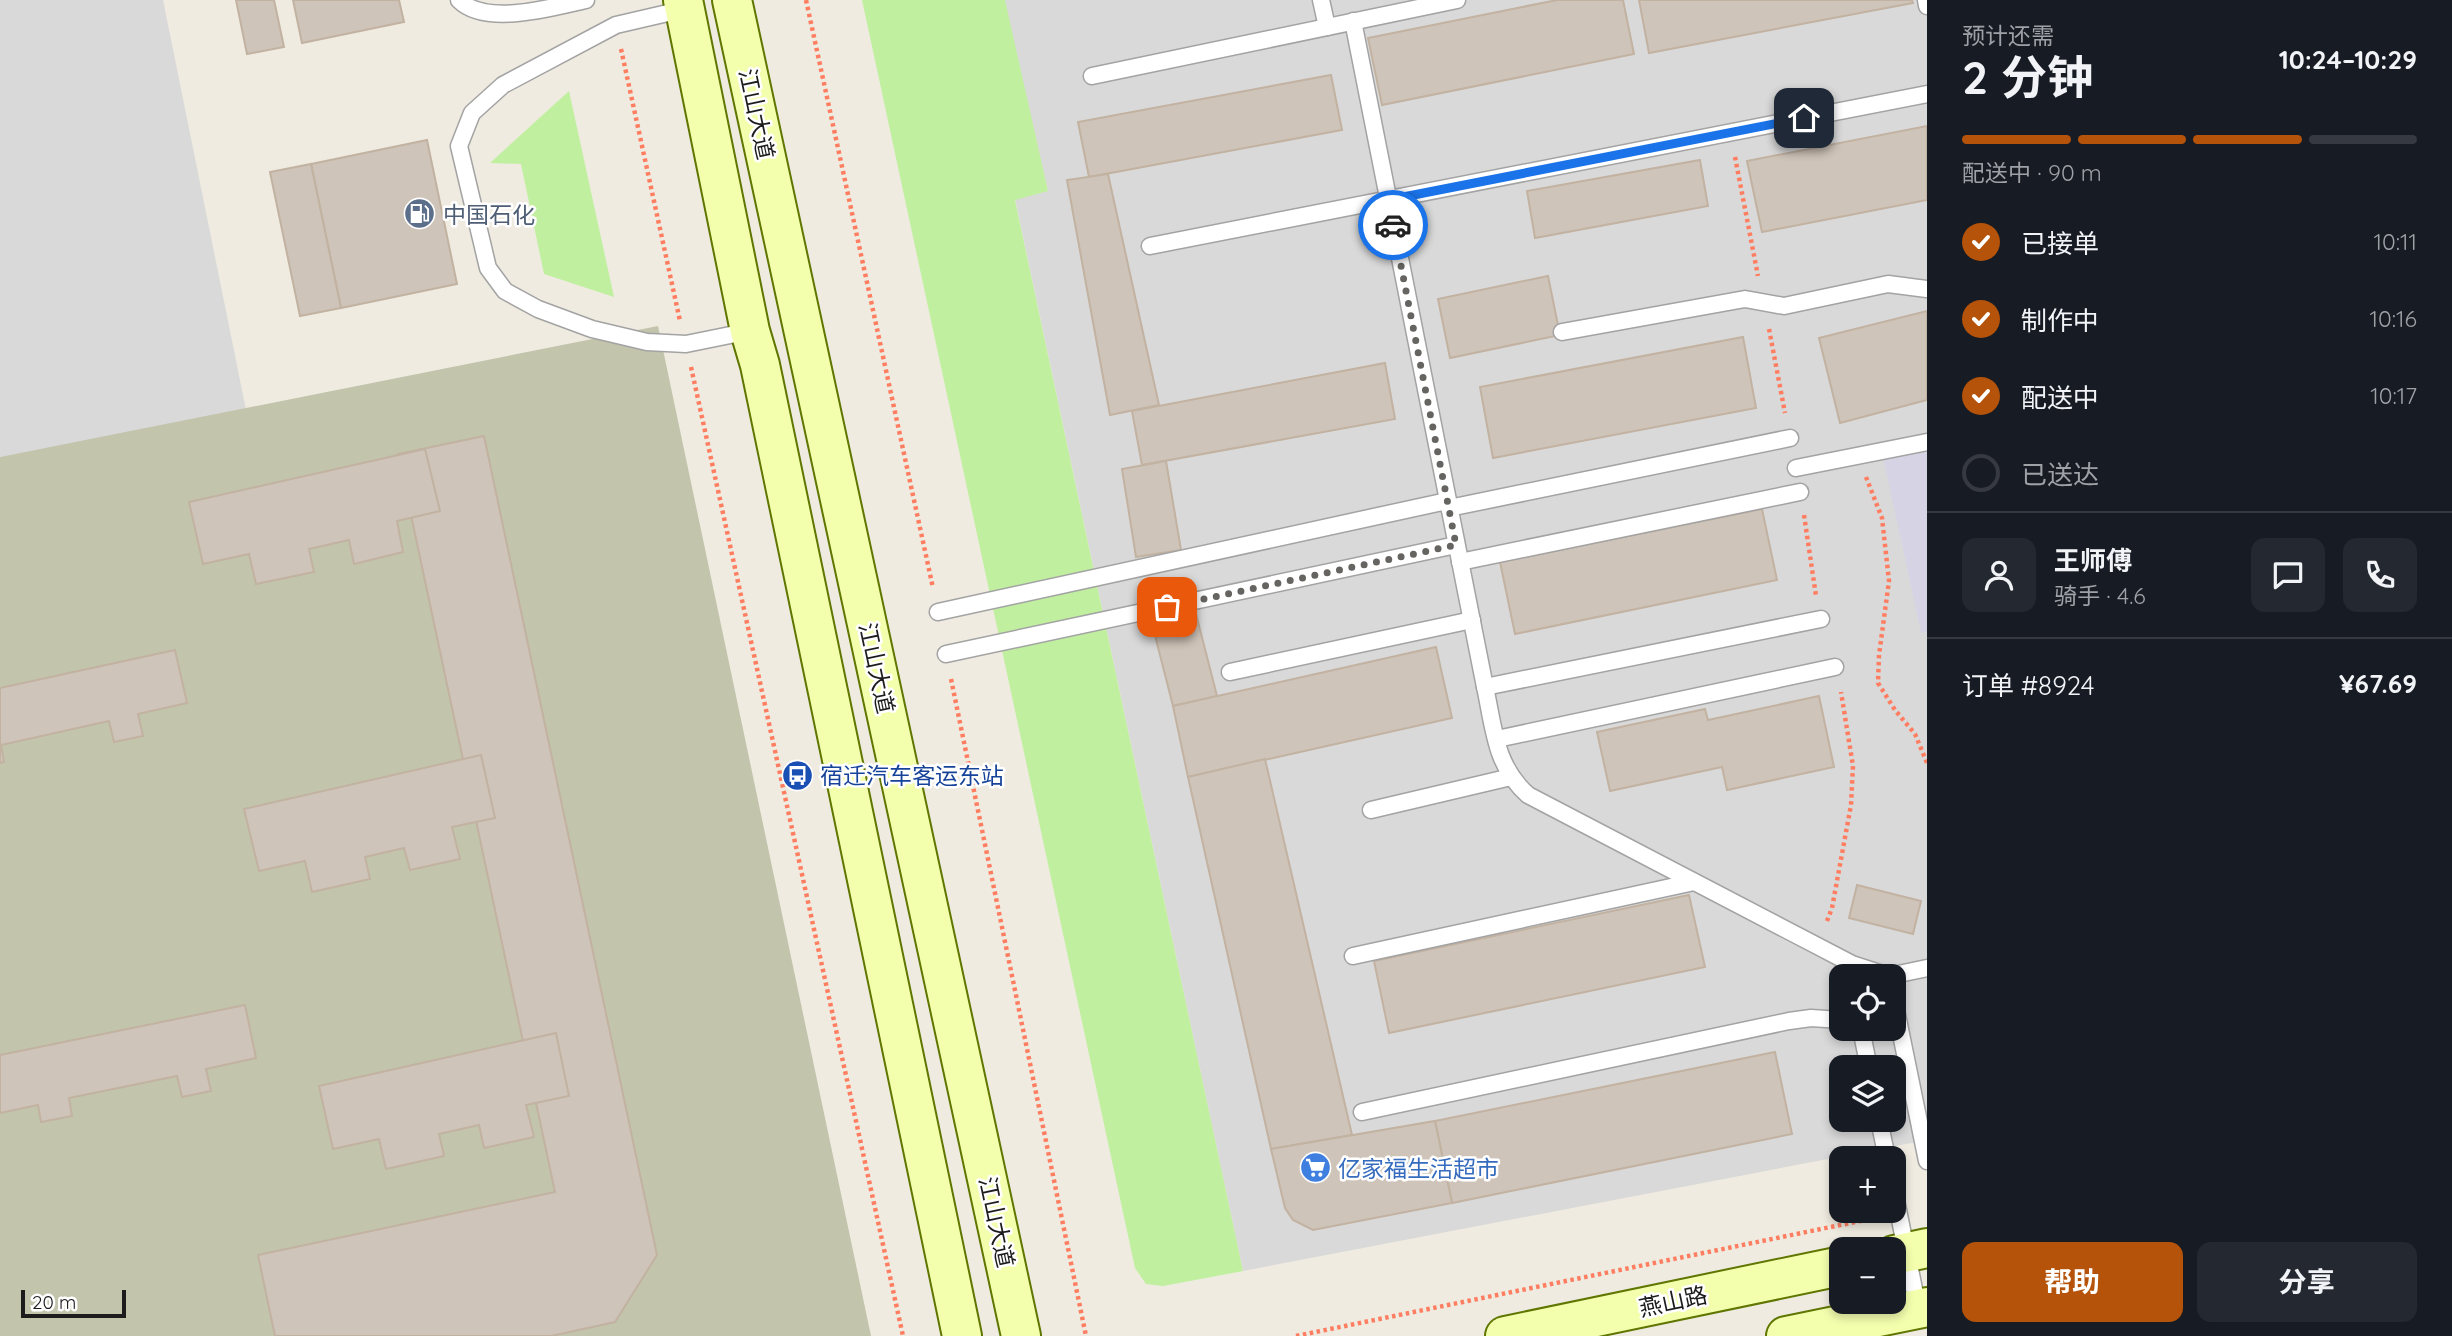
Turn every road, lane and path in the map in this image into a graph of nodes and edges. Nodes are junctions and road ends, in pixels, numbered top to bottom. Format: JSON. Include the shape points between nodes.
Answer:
{"nodes":[{"id":1,"x":460,"y":0,"type":"edge"},
{"id":2,"x":586,"y":0,"type":"edge"},
{"id":3,"x":732,"y":0,"type":"edge"},
{"id":4,"x":1321,"y":0,"type":"edge"},
{"id":5,"x":1457,"y":0,"type":"edge"},
{"id":6,"x":1926,"y":0,"type":"edge"},
{"id":7,"x":684,"y":4,"type":"edge"},
{"id":8,"x":1927,"y":6,"type":"edge"},
{"id":9,"x":1353,"y":21,"type":"junction"},
{"id":10,"x":616,"y":24,"type":"junction"},
{"id":11,"x":1327,"y":27,"type":"junction"},
{"id":12,"x":1092,"y":76,"type":"dead end"},
{"id":13,"x":1927,"y":94,"type":"edge"},
{"id":14,"x":1730,"y":132,"type":"junction"},
{"id":15,"x":1388,"y":200,"type":"junction"},
{"id":16,"x":1150,"y":246,"type":"dead end"},
{"id":17,"x":1927,"y":289,"type":"edge"},
{"id":18,"x":1764,"y":303,"type":"junction"},
{"id":19,"x":750,"y":331,"type":"junction"},
{"id":20,"x":1562,"y":332,"type":"dead end"},
{"id":21,"x":686,"y":344,"type":"junction"},
{"id":22,"x":1790,"y":438,"type":"joint"},
{"id":23,"x":1927,"y":442,"type":"edge"},
{"id":24,"x":1851,"y":457,"type":"junction"},
{"id":25,"x":1796,"y":468,"type":"dead end"},
{"id":26,"x":1800,"y":492,"type":"joint"},
{"id":27,"x":1448,"y":504,"type":"junction"},
{"id":28,"x":1456,"y":545,"type":"junction"},
{"id":29,"x":1460,"y":562,"type":"junction"},
{"id":30,"x":938,"y":612,"type":"dead end"},
{"id":31,"x":1821,"y":619,"type":"joint"},
{"id":32,"x":1472,"y":620,"type":"junction"},
{"id":33,"x":946,"y":653,"type":"dead end"},
{"id":34,"x":1835,"y":667,"type":"joint"},
{"id":35,"x":1230,"y":671,"type":"dead end"},
{"id":36,"x":1486,"y":687,"type":"junction"},
{"id":37,"x":1497,"y":739,"type":"junction"},
{"id":38,"x":1927,"y":763,"type":"edge"},
{"id":39,"x":1511,"y":777,"type":"junction"},
{"id":40,"x":1371,"y":810,"type":"dead end"},
{"id":41,"x":1694,"y":882,"type":"junction"},
{"id":42,"x":1818,"y":946,"type":"junction"},
{"id":43,"x":1353,"y":956,"type":"dead end"},
{"id":44,"x":1842,"y":964,"type":"edge"},
{"id":45,"x":1927,"y":968,"type":"edge"},
{"id":46,"x":1906,"y":972,"type":"edge"},
{"id":47,"x":1829,"y":1019,"type":"edge"},
{"id":48,"x":1902,"y":1041,"type":"edge"},
{"id":49,"x":1362,"y":1112,"type":"dead end"},
{"id":50,"x":1927,"y":1161,"type":"edge"},
{"id":51,"x":1849,"y":1223,"type":"edge"},
{"id":52,"x":1901,"y":1223,"type":"edge"},
{"id":53,"x":1909,"y":1252,"type":"edge"},
{"id":54,"x":1829,"y":1268,"type":"edge"},
{"id":55,"x":1923,"y":1308,"type":"edge"},
{"id":56,"x":903,"y":1336,"type":"edge"},
{"id":57,"x":962,"y":1336,"type":"edge"},
{"id":58,"x":1021,"y":1336,"type":"edge"},
{"id":59,"x":1296,"y":1336,"type":"edge"},
{"id":60,"x":1505,"y":1336,"type":"edge"},
{"id":61,"x":1786,"y":1336,"type":"edge"}],
"edges":[{"from":1,"to":2,"type":"lane","via":[[487,12],[522,13]]},
{"from":3,"to":58,"type":"main road","name":"江山大道"},
{"from":4,"to":11,"type":"lane"},
{"from":5,"to":9,"type":"lane"},
{"from":6,"to":8,"type":"lane"},
{"from":7,"to":10,"type":"lane"},
{"from":7,"to":19,"type":"main road"},
{"from":9,"to":11,"type":"lane"},
{"from":9,"to":15,"type":"lane"},
{"from":10,"to":21,"type":"path"},
{"from":10,"to":21,"type":"lane","via":[[503,85],[472,113],[459,146],[488,268],[505,291],[592,329],[647,342]]},
{"from":11,"to":12,"type":"lane"},
{"from":13,"to":14,"type":"lane"},
{"from":14,"to":15,"type":"lane"},
{"from":14,"to":18,"type":"path"},
{"from":15,"to":16,"type":"lane"},
{"from":15,"to":27,"type":"lane"},
{"from":17,"to":18,"type":"lane","via":[[1888,284],[1784,306]]},
{"from":18,"to":20,"type":"lane","via":[[1745,299]]},
{"from":18,"to":22,"type":"path"},
{"from":19,"to":21,"type":"lane"},
{"from":19,"to":57,"type":"main road"},
{"from":21,"to":56,"type":"path"},
{"from":22,"to":27,"type":"lane"},
{"from":23,"to":24,"type":"lane"},
{"from":24,"to":25,"type":"lane"},
{"from":24,"to":38,"type":"path","via":[[1867,478],[1882,518],[1889,581],[1878,682],[1915,734]]},
{"from":26,"to":29,"type":"lane"},
{"from":26,"to":31,"type":"path"},
{"from":27,"to":28,"type":"lane"},
{"from":27,"to":30,"type":"lane"},
{"from":28,"to":29,"type":"lane"},
{"from":28,"to":33,"type":"lane"},
{"from":29,"to":32,"type":"lane"},
{"from":31,"to":36,"type":"lane"},
{"from":32,"to":35,"type":"lane"},
{"from":32,"to":36,"type":"lane"},
{"from":34,"to":37,"type":"lane"},
{"from":34,"to":42,"type":"path","via":[[1853,766],[1851,805],[1832,908]]},
{"from":36,"to":37,"type":"lane"},
{"from":37,"to":39,"type":"lane"},
{"from":39,"to":40,"type":"lane"},
{"from":39,"to":41,"type":"lane","via":[[1528,795]]},
{"from":41,"to":42,"type":"lane"},
{"from":41,"to":43,"type":"lane"},
{"from":42,"to":44,"type":"lane"},
{"from":45,"to":46,"type":"lane"},
{"from":47,"to":49,"type":"lane","via":[[1789,1021]]},
{"from":48,"to":50,"type":"lane"},
{"from":51,"to":59,"type":"path"},
{"from":52,"to":53,"type":"lane"},
{"from":53,"to":55,"type":"lane"},
{"from":54,"to":60,"type":"main road","name":"燕山路"},
{"from":55,"to":61,"type":"main road"}]}
